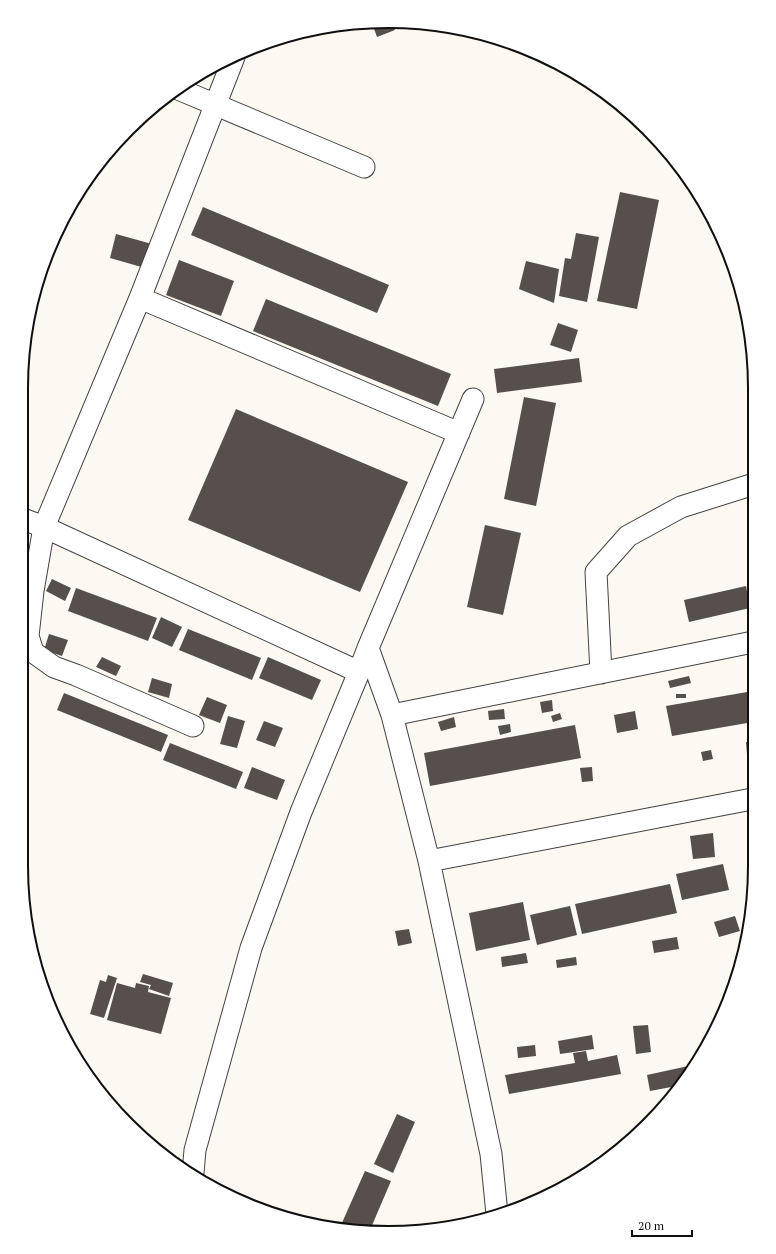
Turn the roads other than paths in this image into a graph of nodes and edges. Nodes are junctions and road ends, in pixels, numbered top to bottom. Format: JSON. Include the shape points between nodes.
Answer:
{"nodes":[{"id":1,"x":231,"y":64,"type":"edge"},
{"id":2,"x":184,"y":92,"type":"edge"},
{"id":3,"x":215,"y":105,"type":"junction"},
{"id":4,"x":364,"y":167,"type":"dead end"},
{"id":5,"x":140,"y":298,"type":"junction"},
{"id":6,"x":473,"y":399,"type":"dead end"},
{"id":7,"x":459,"y":433,"type":"junction"},
{"id":8,"x":748,"y":486,"type":"edge"},
{"id":9,"x":28,"y":521,"type":"edge"},
{"id":10,"x":44,"y":527,"type":"junction"},
{"id":11,"x":748,"y":643,"type":"edge"},
{"id":12,"x":368,"y":648,"type":"junction"},
{"id":13,"x":359,"y":672,"type":"junction"},
{"id":14,"x":601,"y":673,"type":"junction"},
{"id":15,"x":392,"y":715,"type":"junction"},
{"id":16,"x":193,"y":726,"type":"dead end"},
{"id":17,"x":748,"y":800,"type":"edge"},
{"id":18,"x":429,"y":860,"type":"junction"},
{"id":19,"x":194,"y":1169,"type":"edge"},
{"id":20,"x":497,"y":1209,"type":"edge"}],
"edges":[{"from":1,"to":3,"type":"street"},
{"from":2,"to":3,"type":"street"},
{"from":3,"to":4,"type":"street"},
{"from":3,"to":5,"type":"street"},
{"from":5,"to":7,"type":"street"},
{"from":5,"to":10,"type":"street"},
{"from":6,"to":7,"type":"street"},
{"from":7,"to":12,"type":"street"},
{"from":8,"to":14,"type":"street","via":[[681,507],[628,536],[596,572]]},
{"from":9,"to":10,"type":"street"},
{"from":10,"to":13,"type":"street"},
{"from":10,"to":16,"type":"street","via":[[32,590],[28,636],[32,652],[54,667]]},
{"from":11,"to":14,"type":"street"},
{"from":12,"to":13,"type":"street"},
{"from":12,"to":15,"type":"street"},
{"from":13,"to":19,"type":"street","via":[[301,812],[251,948],[195,1150]]},
{"from":14,"to":15,"type":"street"},
{"from":15,"to":18,"type":"street"},
{"from":17,"to":18,"type":"street"},
{"from":18,"to":20,"type":"street","via":[[491,1154]]}]}
